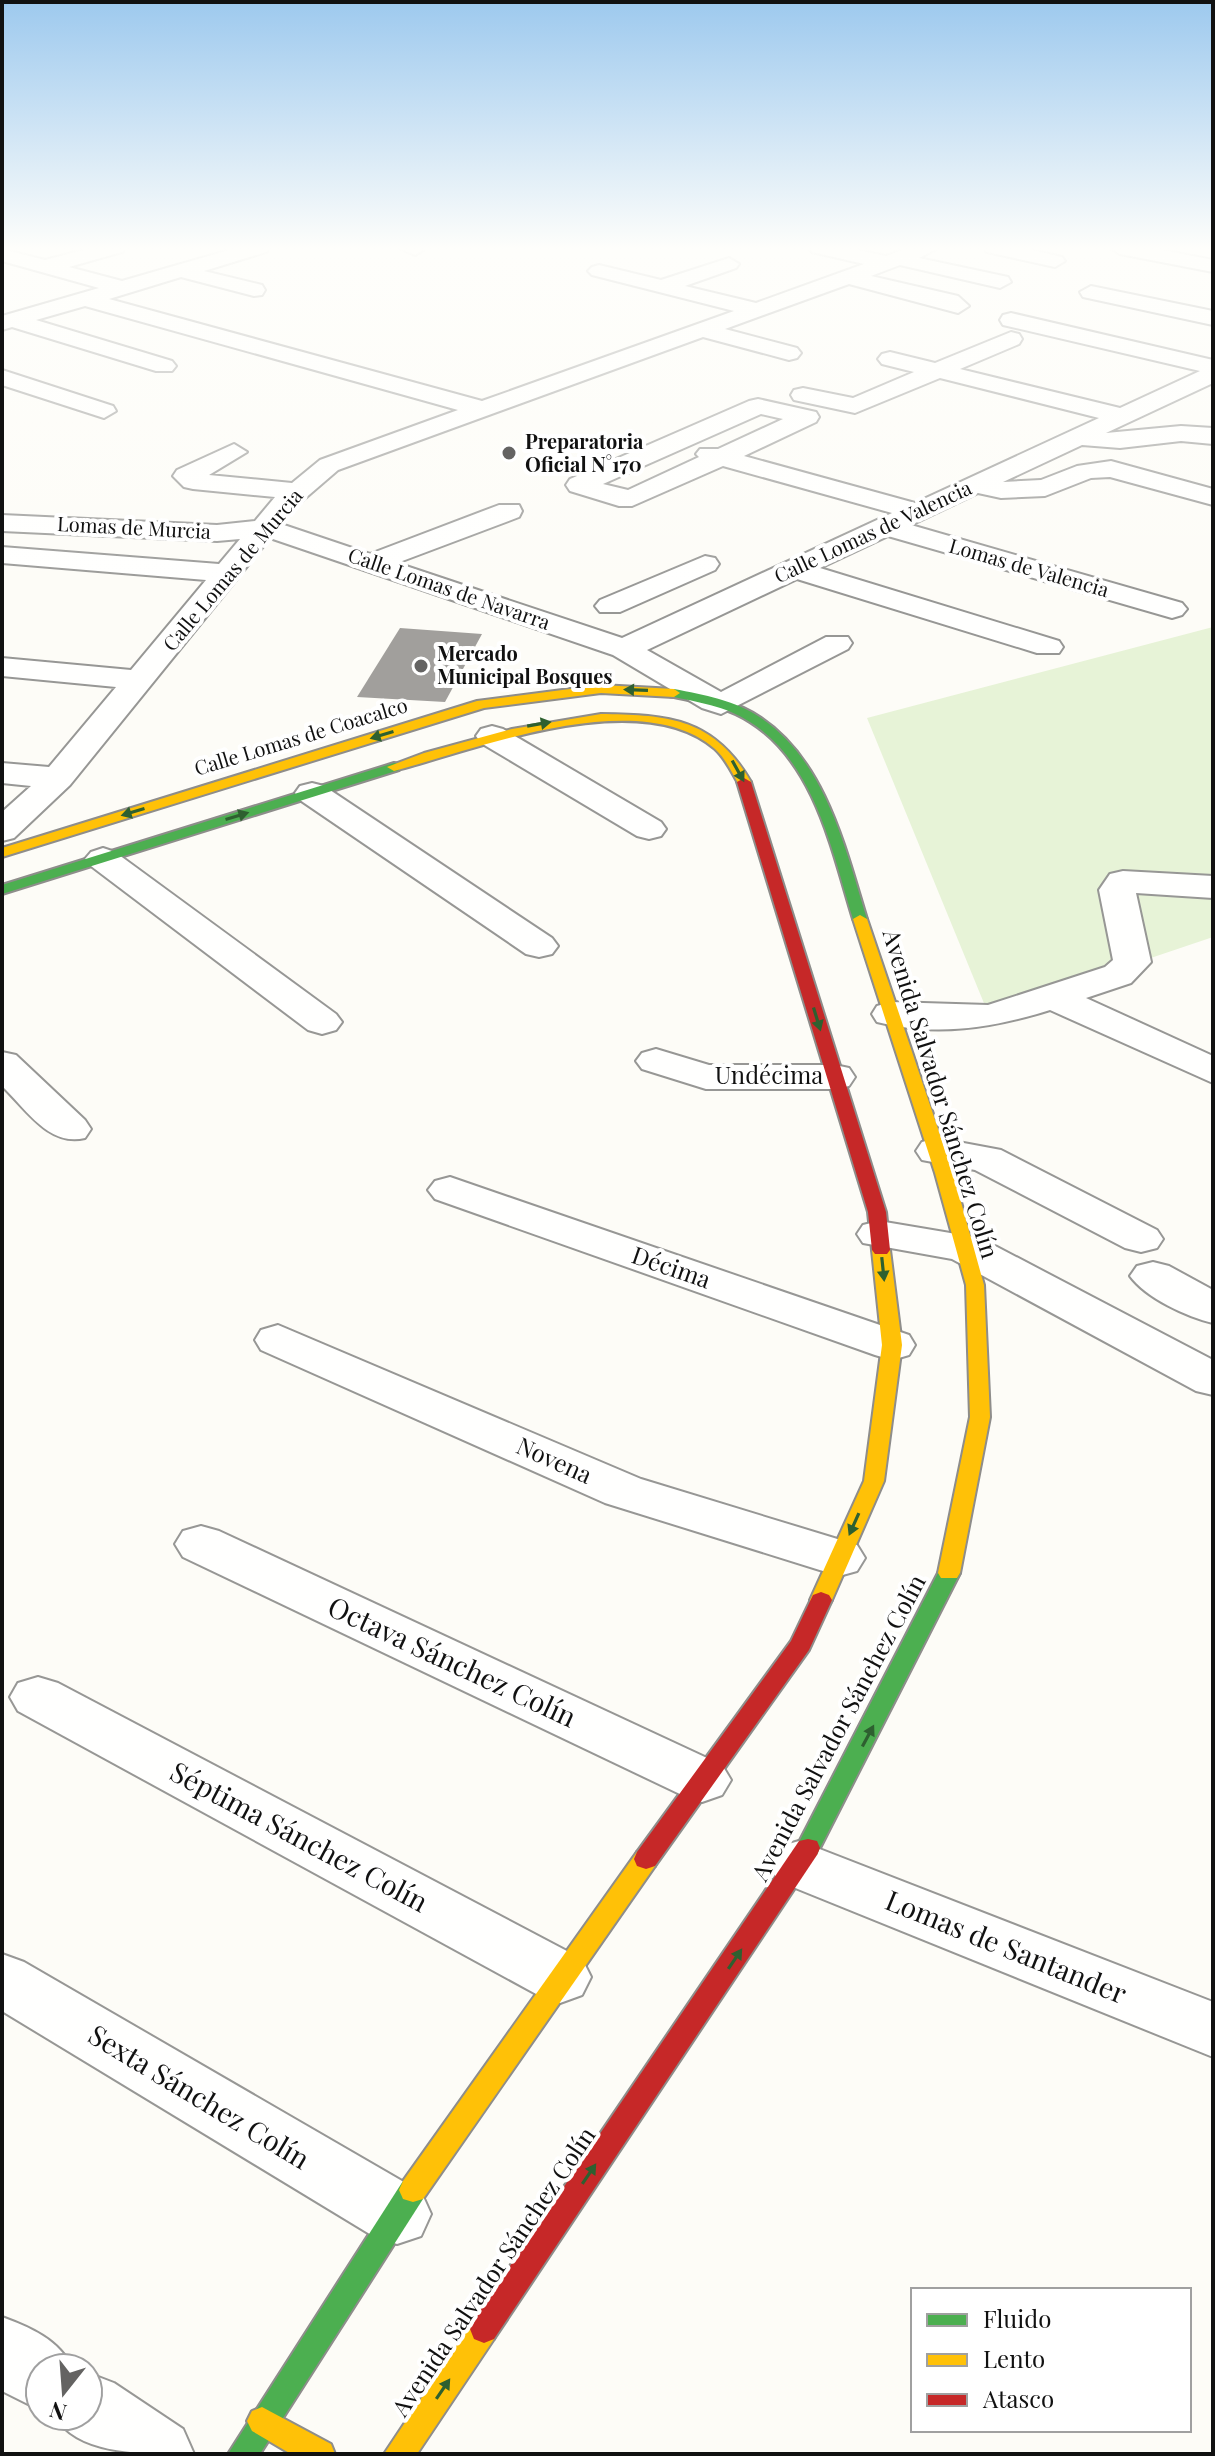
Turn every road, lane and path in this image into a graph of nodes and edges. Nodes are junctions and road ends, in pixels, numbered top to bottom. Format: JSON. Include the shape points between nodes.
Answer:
{"nodes":[{"id":1,"x":152,"y":363,"type":"edge"},
{"id":2,"x":315,"y":363,"type":"edge"},
{"id":3,"x":611,"y":363,"type":"edge"},
{"id":4,"x":765,"y":363,"type":"edge"},
{"id":5,"x":882,"y":363,"type":"edge"},
{"id":6,"x":904,"y":363,"type":"edge"},
{"id":7,"x":956,"y":363,"type":"edge"},
{"id":8,"x":759,"y":365,"type":"dead end"},
{"id":9,"x":164,"y":366,"type":"dead end"},
{"id":10,"x":936,"y":371,"type":"junction"},
{"id":11,"x":1213,"y":374,"type":"edge"},
{"id":12,"x":2,"y":377,"type":"edge"},
{"id":13,"x":1184,"y":388,"type":"junction"},
{"id":14,"x":1213,"y":395,"type":"edge"},
{"id":15,"x":482,"y":409,"type":"junction"},
{"id":16,"x":104,"y":411,"type":"dead end"},
{"id":17,"x":1122,"y":416,"type":"junction"},
{"id":18,"x":1080,"y":436,"type":"junction"},
{"id":19,"x":1213,"y":436,"type":"edge"},
{"id":20,"x":672,"y":443,"type":"junction"},
{"id":21,"x":234,"y":452,"type":"dead end"},
{"id":22,"x":721,"y":457,"type":"junction"},
{"id":23,"x":974,"y":485,"type":"junction"},
{"id":24,"x":297,"y":491,"type":"junction"},
{"id":25,"x":1213,"y":497,"type":"edge"},
{"id":26,"x":509,"y":511,"type":"dead end"},
{"id":27,"x":917,"y":512,"type":"junction"},
{"id":28,"x":2,"y":523,"type":"edge"},
{"id":29,"x":887,"y":527,"type":"junction"},
{"id":30,"x":266,"y":528,"type":"junction"},
{"id":31,"x":2,"y":555,"type":"edge"},
{"id":32,"x":372,"y":563,"type":"junction"},
{"id":33,"x":705,"y":564,"type":"dead end"},
{"id":34,"x":794,"y":569,"type":"junction"},
{"id":35,"x":229,"y":573,"type":"junction"},
{"id":36,"x":676,"y":577,"type":"junction"},
{"id":37,"x":738,"y":596,"type":"junction"},
{"id":38,"x":610,"y":606,"type":"dead end"},
{"id":39,"x":1172,"y":609,"type":"dead end"},
{"id":40,"x":837,"y":643,"type":"dead end"},
{"id":41,"x":1048,"y":647,"type":"dead end"},
{"id":42,"x":624,"y":649,"type":"junction"},
{"id":43,"x":2,"y":667,"type":"edge"},
{"id":44,"x":139,"y":680,"type":"junction"},
{"id":45,"x":717,"y":703,"type":"junction"},
{"id":46,"x":492,"y":736,"type":"junction"},
{"id":47,"x":2,"y":773,"type":"edge"},
{"id":48,"x":58,"y":778,"type":"junction"},
{"id":49,"x":312,"y":793,"type":"junction"},
{"id":50,"x":649,"y":829,"type":"dead end"},
{"id":51,"x":2,"y":831,"type":"edge"},
{"id":52,"x":2,"y":853,"type":"edge"},
{"id":53,"x":103,"y":859,"type":"junction"},
{"id":54,"x":1213,"y":887,"type":"edge"},
{"id":55,"x":3,"y":889,"type":"edge"},
{"id":56,"x":539,"y":946,"type":"dead end"},
{"id":57,"x":1053,"y":997,"type":"junction"},
{"id":58,"x":891,"y":1014,"type":"junction"},
{"id":59,"x":322,"y":1022,"type":"dead end"},
{"id":60,"x":656,"y":1061,"type":"dead end"},
{"id":61,"x":2,"y":1064,"type":"edge"},
{"id":62,"x":1213,"y":1071,"type":"edge"},
{"id":63,"x":835,"y":1077,"type":"junction"},
{"id":64,"x":70,"y":1129,"type":"dead end"},
{"id":65,"x":937,"y":1151,"type":"junction"},
{"id":66,"x":450,"y":1190,"type":"dead end"},
{"id":67,"x":879,"y":1234,"type":"junction"},
{"id":68,"x":964,"y":1247,"type":"junction"},
{"id":69,"x":1213,"y":1309,"type":"edge"},
{"id":70,"x":278,"y":1340,"type":"dead end"},
{"id":71,"x":892,"y":1345,"type":"junction"},
{"id":72,"x":1213,"y":1380,"type":"edge"},
{"id":73,"x":201,"y":1544,"type":"dead end"},
{"id":74,"x":839,"y":1558,"type":"junction"},
{"id":75,"x":38,"y":1697,"type":"dead end"},
{"id":76,"x":702,"y":1780,"type":"junction"},
{"id":77,"x":799,"y":1864,"type":"junction"},
{"id":78,"x":560,"y":1977,"type":"junction"},
{"id":79,"x":2,"y":1980,"type":"edge"},
{"id":80,"x":1213,"y":2030,"type":"edge"},
{"id":81,"x":397,"y":2214,"type":"junction"},
{"id":82,"x":2,"y":2350,"type":"edge"},
{"id":83,"x":24,"y":2365,"type":"edge"},
{"id":84,"x":104,"y":2419,"type":"edge"},
{"id":85,"x":262,"y":2421,"type":"junction"},
{"id":86,"x":157,"y":2454,"type":"edge"},
{"id":87,"x":243,"y":2454,"type":"edge"},
{"id":88,"x":320,"y":2454,"type":"edge"},
{"id":89,"x":399,"y":2454,"type":"edge"}],
"edges":[{"from":1,"to":9,"type":"street"},
{"from":2,"to":15,"type":"street"},
{"from":3,"to":15,"type":"street","name":"Calle Lomas de Murcia"},
{"from":4,"to":8,"type":"street"},
{"from":5,"to":10,"type":"street","via":[[803,395],[855,406]]},
{"from":6,"to":10,"type":"street"},
{"from":7,"to":10,"type":"street"},
{"from":10,"to":17,"type":"street"},
{"from":11,"to":13,"type":"street","name":"Calle Lomas de Valencia"},
{"from":12,"to":16,"type":"street"},
{"from":13,"to":14,"type":"street"},
{"from":13,"to":17,"type":"street","name":"Calle Lomas de Valencia"},
{"from":15,"to":24,"type":"street","name":"Calle Lomas de Murcia","via":[[329,465]]},
{"from":17,"to":18,"type":"street","name":"Calle Lomas de Valencia"},
{"from":18,"to":19,"type":"street","via":[[1111,443],[1183,432]]},
{"from":18,"to":23,"type":"street","name":"Calle Lomas de Valencia"},
{"from":20,"to":22,"type":"street"},
{"from":20,"to":22,"type":"street","via":[[758,406],[807,417]]},
{"from":20,"to":22,"type":"street","via":[[579,485],[632,498]]},
{"from":21,"to":24,"type":"street","via":[[186,476],[193,481]]},
{"from":22,"to":27,"type":"street"},
{"from":23,"to":25,"type":"street","via":[[1045,488],[1086,471],[1111,469]]},
{"from":23,"to":27,"type":"street","name":"Calle Lomas de Valencia"},
{"from":24,"to":30,"type":"street","name":"Calle Lomas de Murcia"},
{"from":26,"to":32,"type":"street"},
{"from":27,"to":29,"type":"street","name":"Calle Lomas de Valencia"},
{"from":28,"to":30,"type":"street","name":"Lomas de Murcia","via":[[217,533]]},
{"from":29,"to":34,"type":"street","name":"Calle Lomas de Valencia"},
{"from":29,"to":39,"type":"street","name":"Lomas de Valencia"},
{"from":30,"to":32,"type":"street","name":"Calle Lomas de Navarra"},
{"from":30,"to":35,"type":"street","name":"Calle Lomas de Murcia"},
{"from":31,"to":35,"type":"street","name":"Lomas de Murcia"},
{"from":32,"to":42,"type":"street","name":"Calle Lomas de Navarra"},
{"from":33,"to":36,"type":"street"},
{"from":34,"to":37,"type":"street","name":"Calle Lomas de Valencia"},
{"from":34,"to":41,"type":"street"},
{"from":35,"to":44,"type":"street","name":"Calle Lomas de Murcia"},
{"from":36,"to":37,"type":"street"},
{"from":36,"to":38,"type":"street"},
{"from":37,"to":42,"type":"street","name":"Calle Lomas de Valencia"},
{"from":40,"to":45,"type":"street"},
{"from":42,"to":45,"type":"street","name":"Calle Lomas de Navarra"},
{"from":43,"to":44,"type":"street"},
{"from":44,"to":48,"type":"street","name":"Calle Lomas de Murcia"},
{"from":45,"to":52,"type":"street","name":"Calle Lomas de Coacalco","one_way":true,"via":[[661,691],[603,689],[482,704]]},
{"from":45,"to":58,"type":"street","name":"Avenida Salvador Sánchez Colín","via":[[755,720],[790,747],[818,792],[865,954]]},
{"from":46,"to":49,"type":"street"},
{"from":46,"to":50,"type":"street"},
{"from":46,"to":63,"type":"street","one_way":true,"via":[[565,720],[617,720],[678,727],[712,740],[730,756],[746,786],[805,956]]},
{"from":47,"to":48,"type":"street"},
{"from":48,"to":51,"type":"street","name":"Calle Lomas de Murcia"},
{"from":53,"to":49,"type":"street","one_way":true},
{"from":49,"to":56,"type":"street"},
{"from":53,"to":55,"type":"street"},
{"from":53,"to":59,"type":"street"},
{"from":54,"to":57,"type":"street","via":[[1123,882],[1117,890],[1132,962],[1118,975]]},
{"from":57,"to":58,"type":"street","via":[[980,1017]]},
{"from":57,"to":62,"type":"street"},
{"from":58,"to":65,"type":"street","name":"Avenida Salvador Sánchez Colín"},
{"from":60,"to":63,"type":"street","name":"Undécima","via":[[706,1077]]},
{"from":61,"to":64,"type":"street"},
{"from":63,"to":67,"type":"street","via":[[877,1212]]},
{"from":65,"to":68,"type":"street","name":"Avenida Salvador Sánchez Colín"},
{"from":65,"to":69,"type":"street","via":[[986,1159],[1147,1258]]},
{"from":66,"to":71,"type":"street","name":"Décima"},
{"from":67,"to":68,"type":"street"},
{"from":67,"to":71,"type":"street","one_way":true},
{"from":68,"to":72,"type":"street"},
{"from":77,"to":68,"type":"street","name":"Avenida Salvador Sánchez Colín","one_way":true,"via":[[951,1570],[980,1417],[975,1285]]},
{"from":70,"to":74,"type":"street","name":"Novena","via":[[623,1491]]},
{"from":71,"to":74,"type":"street","one_way":true,"via":[[874,1481]]},
{"from":73,"to":76,"type":"street","name":"Octava Sánchez Colín"},
{"from":74,"to":76,"type":"street","via":[[801,1644]]},
{"from":75,"to":78,"type":"street","name":"Séptima Sánchez Colín"},
{"from":76,"to":78,"type":"street"},
{"from":77,"to":80,"type":"street","name":"Lomas de Santander"},
{"from":89,"to":77,"type":"street","name":"Avenida Salvador Sánchez Colín","one_way":true},
{"from":78,"to":81,"type":"street"},
{"from":79,"to":81,"type":"street","name":"Sexta Sánchez Colín"},
{"from":81,"to":85,"type":"street"},
{"from":82,"to":83,"type":"street"},
{"from":84,"to":86,"type":"street"},
{"from":85,"to":87,"type":"street"},
{"from":85,"to":88,"type":"street"}]}
